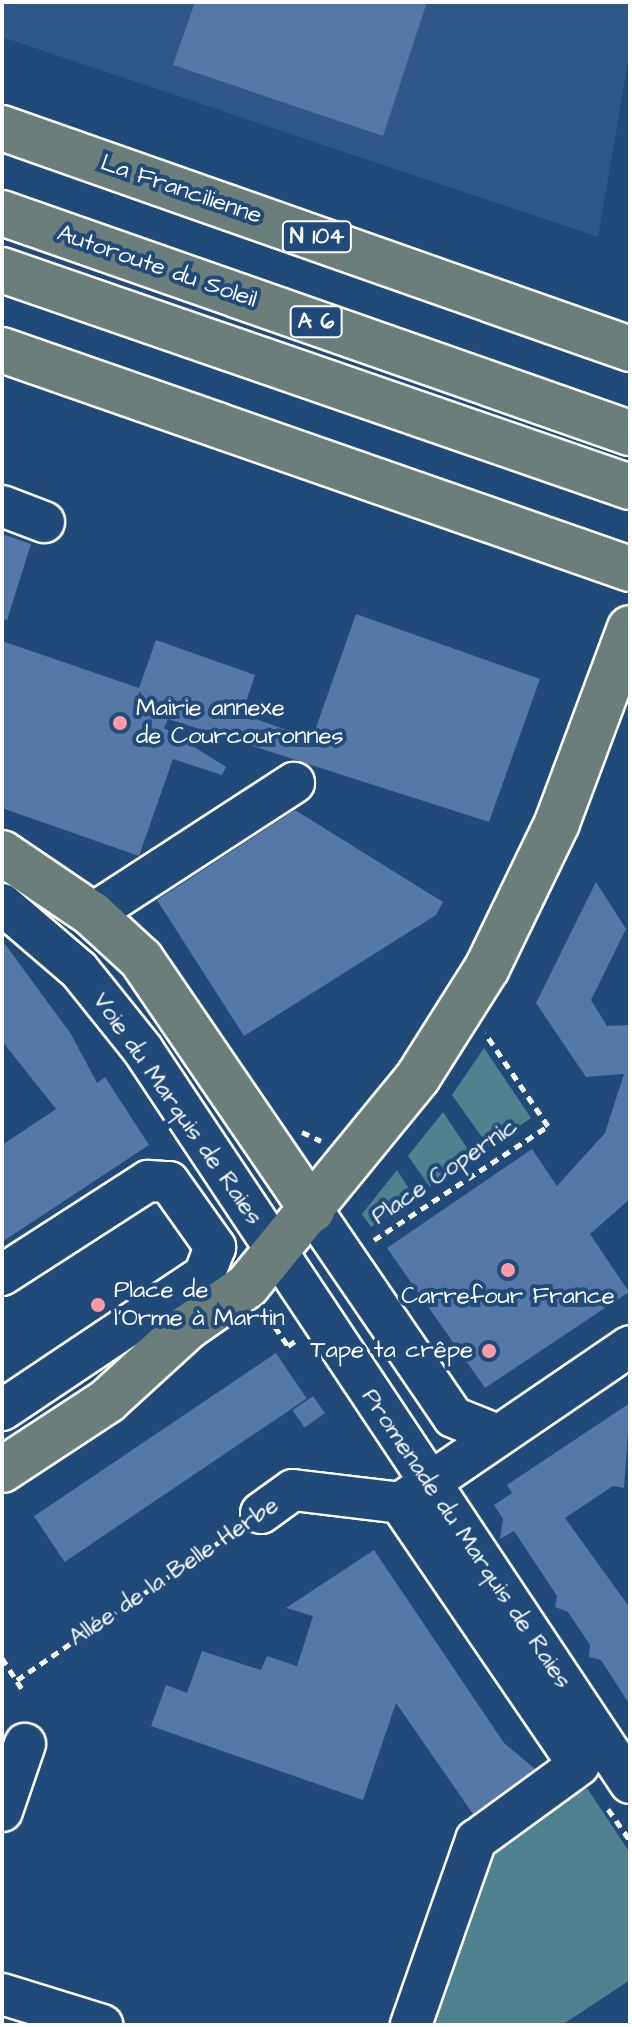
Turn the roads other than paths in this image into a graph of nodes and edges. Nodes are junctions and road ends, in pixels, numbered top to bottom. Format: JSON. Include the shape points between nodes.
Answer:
{"nodes":[{"id":1,"x":2,"y":128,"type":"edge"},
{"id":2,"x":2,"y":213,"type":"edge"},
{"id":3,"x":2,"y":270,"type":"edge"},
{"id":4,"x":630,"y":349,"type":"edge"},
{"id":5,"x":2,"y":350,"type":"edge"},
{"id":6,"x":630,"y":433,"type":"edge"},
{"id":7,"x":630,"y":487,"type":"edge"},
{"id":8,"x":2,"y":506,"type":"edge"},
{"id":9,"x":44,"y":522,"type":"dead end"},
{"id":10,"x":630,"y":569,"type":"edge"},
{"id":11,"x":630,"y":628,"type":"edge"},
{"id":12,"x":294,"y":783,"type":"dead end"},
{"id":13,"x":2,"y":853,"type":"edge"},
{"id":14,"x":2,"y":904,"type":"edge"},
{"id":15,"x":92,"y":914,"type":"junction"},
{"id":16,"x":312,"y":1210,"type":"junction"},
{"id":17,"x":277,"y":1254,"type":"junction"},
{"id":18,"x":2,"y":1275,"type":"edge"},
{"id":19,"x":630,"y":1346,"type":"edge"},
{"id":20,"x":2,"y":1410,"type":"edge"},
{"id":21,"x":495,"y":1434,"type":"junction"},
{"id":22,"x":2,"y":1470,"type":"edge"},
{"id":23,"x":414,"y":1493,"type":"junction"},
{"id":24,"x":261,"y":1513,"type":"road end"},
{"id":25,"x":25,"y":1744,"type":"dead end"},
{"id":26,"x":630,"y":1783,"type":"edge"},
{"id":27,"x":2,"y":1811,"type":"edge"},
{"id":28,"x":2,"y":1994,"type":"edge"},
{"id":29,"x":51,"y":2017,"type":"edge"},
{"id":30,"x":102,"y":2025,"type":"edge"},
{"id":31,"x":411,"y":2025,"type":"edge"}],
"edges":[{"from":1,"to":4,"type":"main road","name":"La Francilienne","number":"N 104"},
{"from":2,"to":6,"type":"main road","name":"Autoroute du Soleil","number":"A 6"},
{"from":3,"to":7,"type":"main road","number":"A 6"},
{"from":5,"to":10,"type":"main road"},
{"from":8,"to":9,"type":"street"},
{"from":11,"to":16,"type":"main road","via":[[557,823],[487,968],[418,1077]]},
{"from":12,"to":15,"type":"street"},
{"from":13,"to":15,"type":"main road"},
{"from":14,"to":17,"type":"street","name":"Voie du Marquis de Raies","via":[[113,1009]]},
{"from":15,"to":16,"type":"main road","via":[[183,1012]]},
{"from":16,"to":17,"type":"main road"},
{"from":16,"to":21,"type":"street","via":[[453,1417]]},
{"from":17,"to":22,"type":"main road","via":[[107,1401]]},
{"from":17,"to":23,"type":"street","name":"Promenade du Marquis de Raies"},
{"from":18,"to":20,"type":"street","via":[[148,1181],[169,1182],[215,1247],[204,1275]]},
{"from":19,"to":21,"type":"street"},
{"from":21,"to":23,"type":"street"},
{"from":23,"to":24,"type":"street","name":"Allée de la Belle Herbe","via":[[293,1490]]},
{"from":23,"to":26,"type":"street","name":"Promenade du Marquis de Raies"},
{"from":23,"to":31,"type":"street","via":[[579,1765],[476,1840]]},
{"from":25,"to":27,"type":"street"},
{"from":28,"to":29,"type":"street"},
{"from":29,"to":30,"type":"street"}]}
